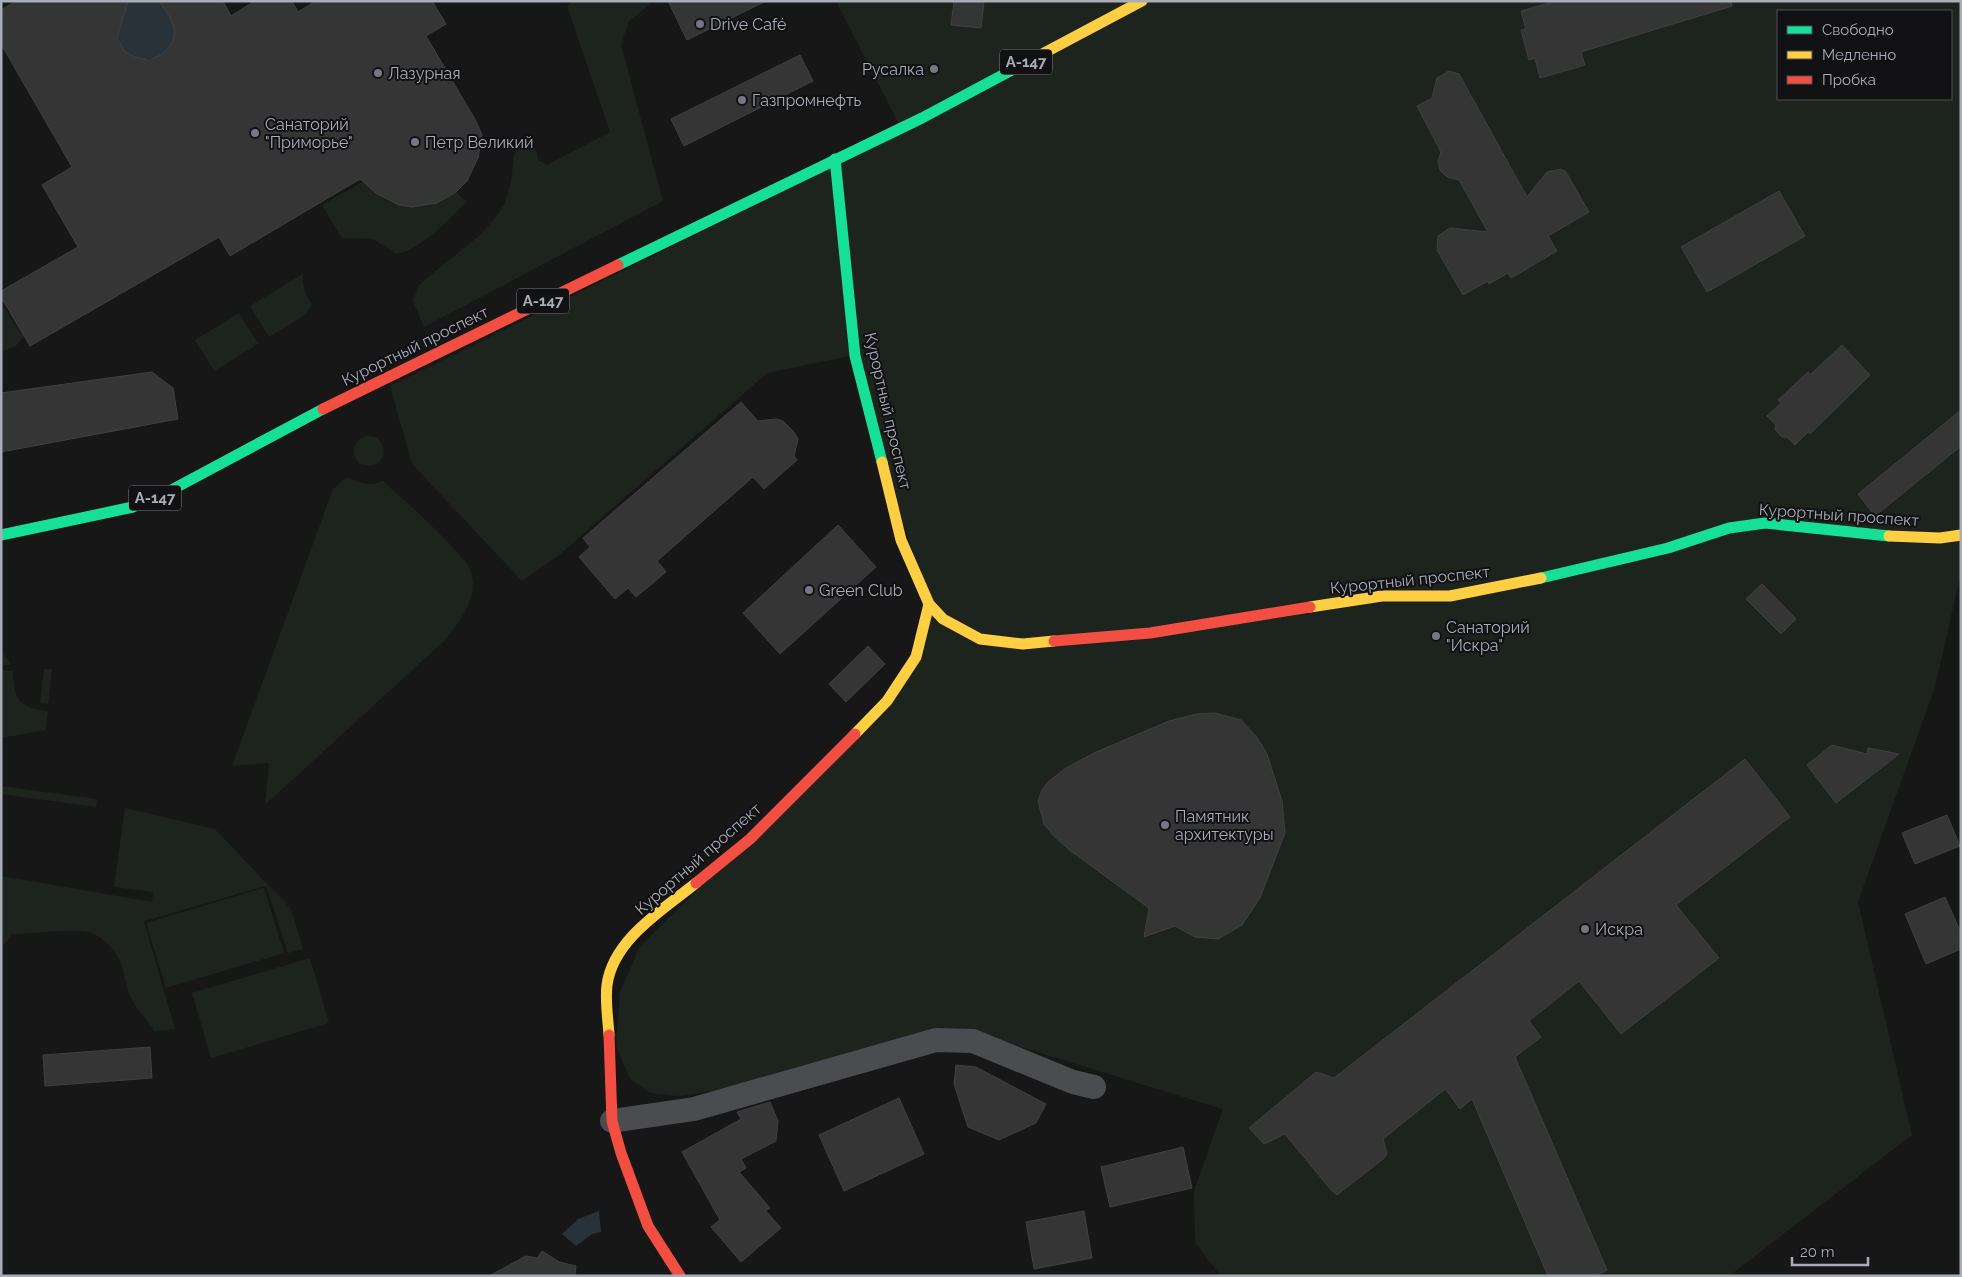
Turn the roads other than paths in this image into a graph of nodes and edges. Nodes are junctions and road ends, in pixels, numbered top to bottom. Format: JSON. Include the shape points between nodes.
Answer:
{"nodes":[{"id":1,"x":1142,"y":1,"type":"edge"},
{"id":2,"x":835,"y":160,"type":"junction"},
{"id":3,"x":1,"y":535,"type":"edge"},
{"id":4,"x":1961,"y":535,"type":"edge"},
{"id":5,"x":929,"y":604,"type":"junction"},
{"id":6,"x":1094,"y":1087,"type":"dead end"},
{"id":7,"x":612,"y":1121,"type":"junction"},
{"id":8,"x":680,"y":1276,"type":"edge"}],
"edges":[{"from":1,"to":2,"type":"street","name":"Курортный проспект","number":"А-147","via":[[922,118]]},
{"from":2,"to":3,"type":"street","name":"Курортный проспект","number":"А-147","via":[[295,423],[162,495],[133,507],[89,518]]},
{"from":2,"to":5,"type":"street","name":"Курортный проспект","via":[[855,356],[902,540]]},
{"from":4,"to":5,"type":"street","name":"Курортный проспект","via":[[1940,538],[1885,536],[1765,523],[1729,528],[1668,548],[1450,596],[1382,596],[1150,633],[1023,644],[980,639],[943,619]]},
{"from":5,"to":7,"type":"street","name":"Курортный проспект","via":[[916,657],[887,701],[750,838],[647,923],[613,963],[607,985]]},
{"from":6,"to":7,"type":"street","via":[[1073,1082],[973,1041],[936,1040],[694,1109]]},
{"from":7,"to":8,"type":"street","name":"Курортный проспект","via":[[648,1226]]}]}
